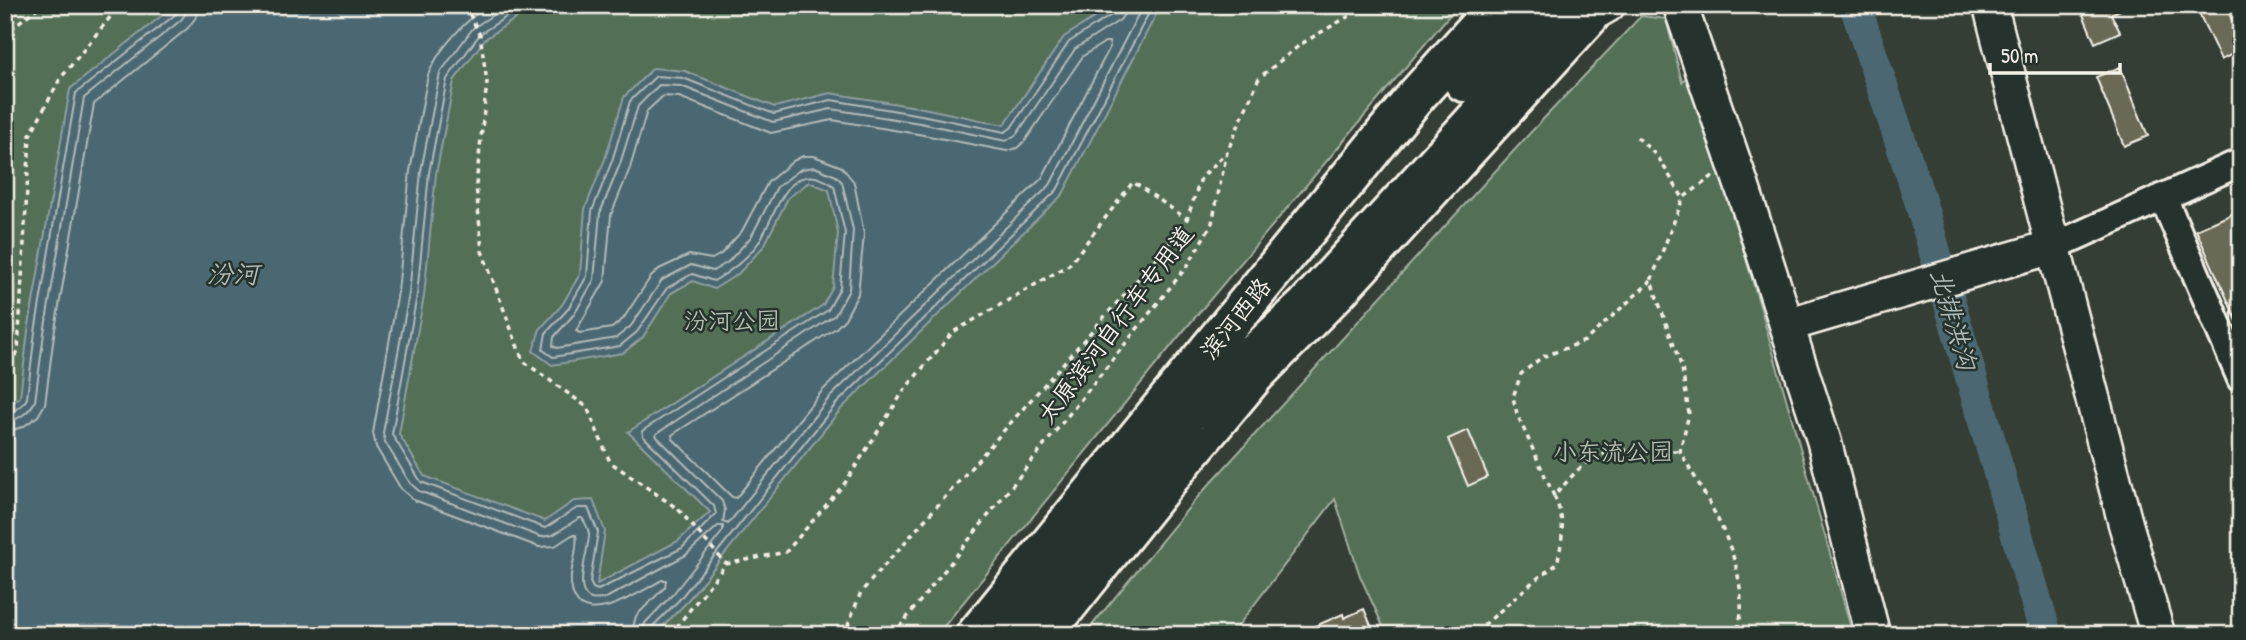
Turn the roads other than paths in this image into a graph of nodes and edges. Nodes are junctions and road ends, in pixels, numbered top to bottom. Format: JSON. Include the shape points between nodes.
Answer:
{"nodes":[{"id":1,"x":1477,"y":5,"type":"edge"},
{"id":2,"x":1498,"y":5,"type":"edge"},
{"id":3,"x":1535,"y":5,"type":"edge"},
{"id":4,"x":1580,"y":5,"type":"edge"},
{"id":5,"x":1590,"y":5,"type":"edge"},
{"id":6,"x":1680,"y":5,"type":"edge"},
{"id":7,"x":1990,"y":5,"type":"edge"},
{"id":8,"x":1608,"y":6,"type":"edge"},
{"id":9,"x":1547,"y":41,"type":"junction"},
{"id":10,"x":1416,"y":96,"type":"junction"},
{"id":11,"x":2241,"y":162,"type":"edge"},
{"id":12,"x":2163,"y":197,"type":"junction"},
{"id":13,"x":2055,"y":246,"type":"junction"},
{"id":14,"x":1305,"y":307,"type":"junction"},
{"id":15,"x":1787,"y":325,"type":"junction"},
{"id":16,"x":2087,"y":370,"type":"junction"},
{"id":17,"x":1261,"y":378,"type":"junction"},
{"id":18,"x":2241,"y":379,"type":"edge"},
{"id":19,"x":1194,"y":410,"type":"junction"},
{"id":20,"x":976,"y":635,"type":"edge"},
{"id":21,"x":1014,"y":635,"type":"edge"},
{"id":22,"x":1051,"y":635,"type":"edge"},
{"id":23,"x":1873,"y":635,"type":"edge"},
{"id":24,"x":2158,"y":635,"type":"edge"},
{"id":25,"x":2180,"y":635,"type":"edge"}],
"edges":[{"from":1,"to":10,"type":"highway"},
{"from":2,"to":10,"type":"highway","name":"滨河西路"},
{"from":3,"to":19,"type":"highway","name":"滨河西路","via":[[1435,113]]},
{"from":4,"to":9,"type":"highway"},
{"from":5,"to":9,"type":"highway"},
{"from":6,"to":15,"type":"main road"},
{"from":7,"to":13,"type":"main road"},
{"from":8,"to":9,"type":"main road"},
{"from":8,"to":17,"type":"street"},
{"from":9,"to":14,"type":"highway"},
{"from":10,"to":20,"type":"highway","name":"滨河西路"},
{"from":11,"to":12,"type":"street"},
{"from":12,"to":13,"type":"street"},
{"from":12,"to":18,"type":"street"},
{"from":13,"to":15,"type":"main road"},
{"from":13,"to":16,"type":"main road"},
{"from":14,"to":17,"type":"street"},
{"from":14,"to":19,"type":"highway"},
{"from":15,"to":23,"type":"main road","via":[[1824,441]]},
{"from":16,"to":24,"type":"main road"},
{"from":16,"to":25,"type":"main road","via":[[2127,466]]},
{"from":17,"to":22,"type":"street"},
{"from":19,"to":21,"type":"highway","name":"滨河西路"}]}
